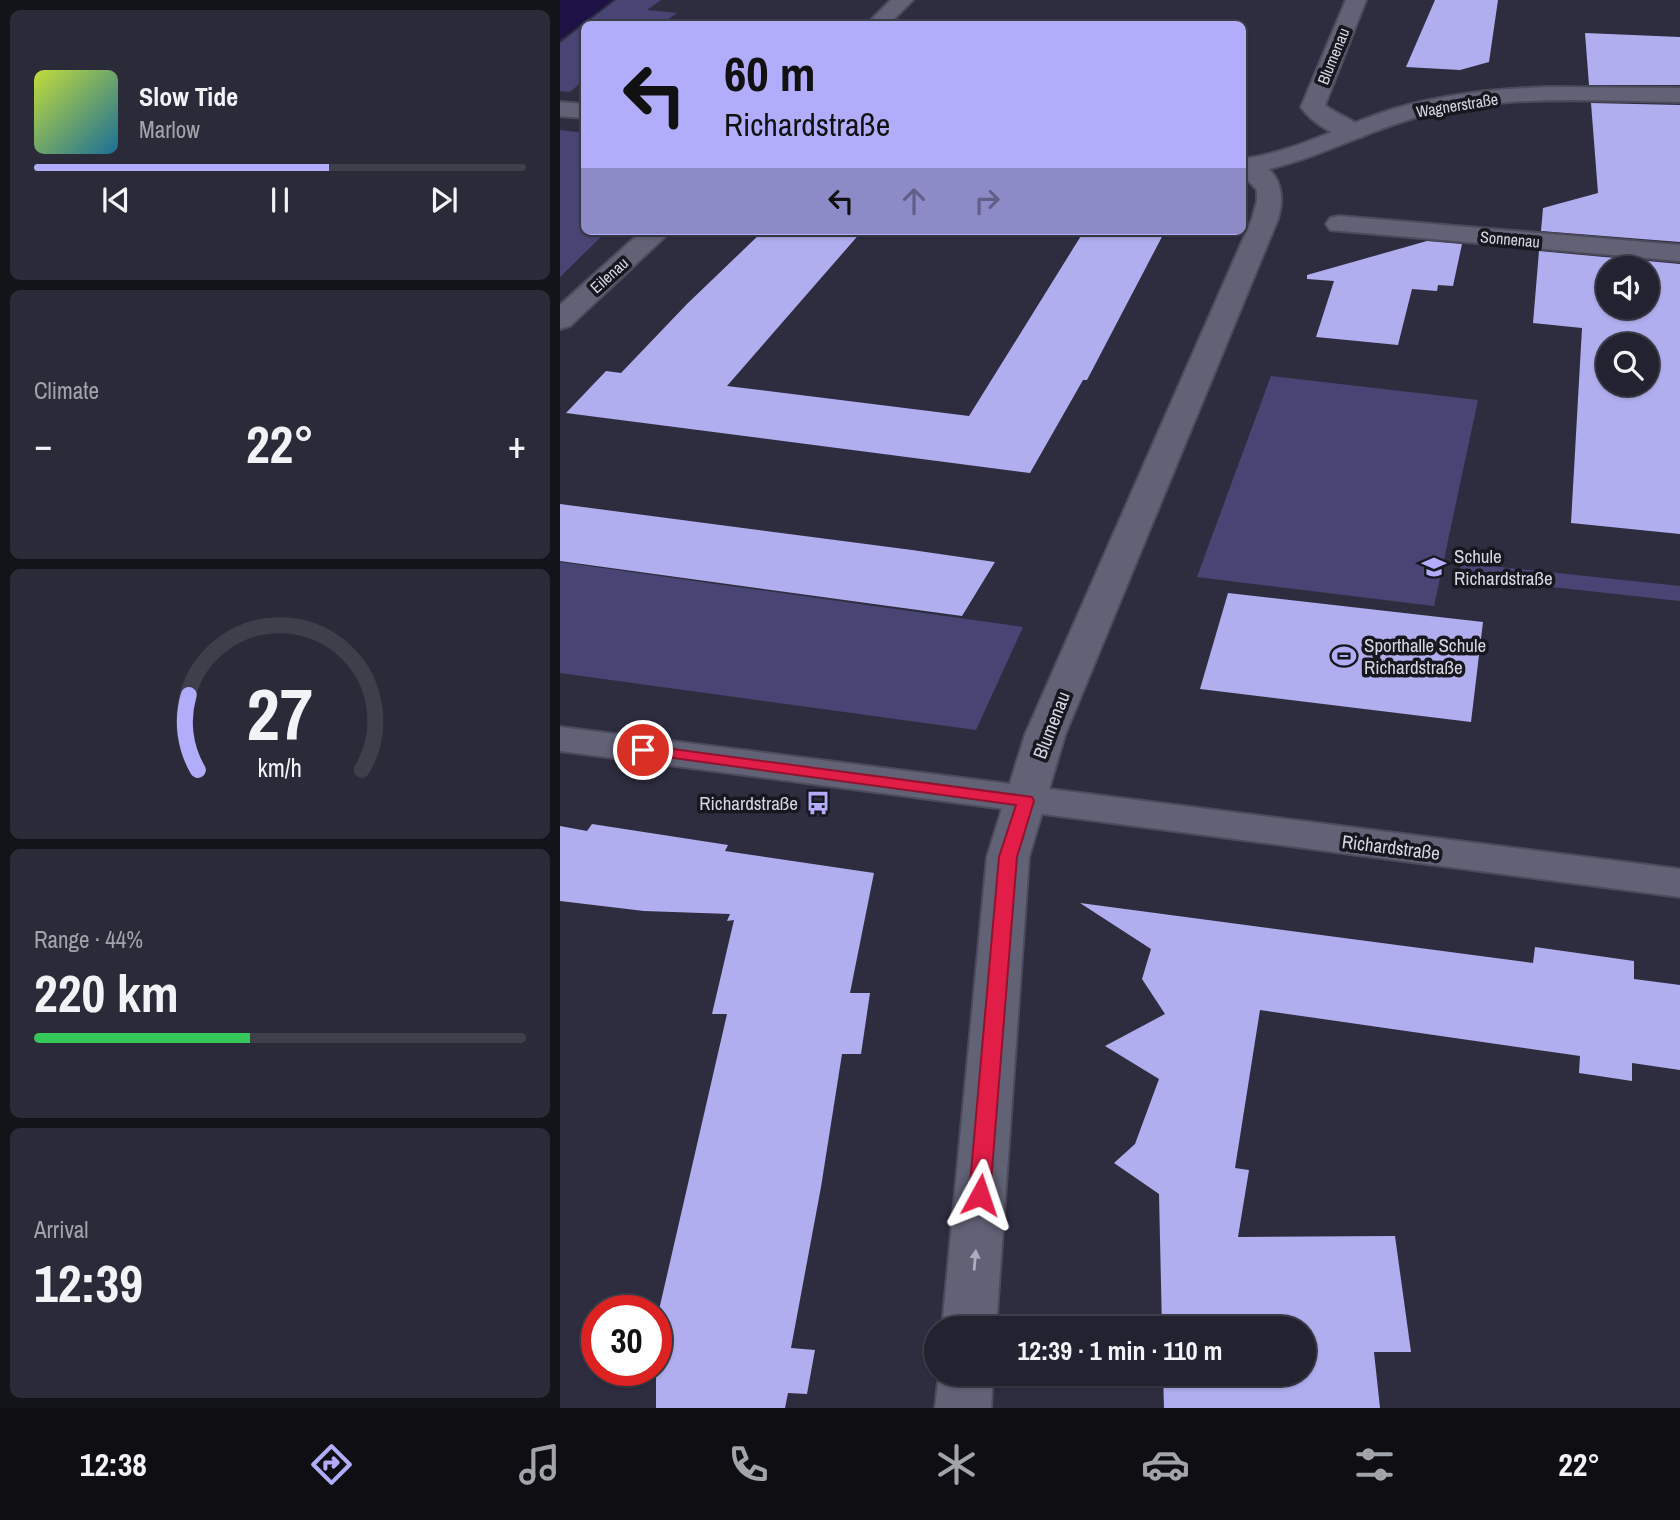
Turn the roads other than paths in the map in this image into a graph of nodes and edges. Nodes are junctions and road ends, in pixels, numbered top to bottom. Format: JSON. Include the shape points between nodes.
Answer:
{"nodes":[{"id":1,"x":903,"y":0,"type":"edge"},
{"id":2,"x":1356,"y":0,"type":"edge"},
{"id":3,"x":880,"y":21,"type":"edge"},
{"id":4,"x":1680,"y":95,"type":"edge"},
{"id":5,"x":560,"y":108,"type":"edge"},
{"id":6,"x":581,"y":111,"type":"edge"},
{"id":7,"x":1353,"y":132,"type":"junction"},
{"id":8,"x":1246,"y":167,"type":"edge"},
{"id":9,"x":1339,"y":224,"type":"dead end"},
{"id":10,"x":654,"y":235,"type":"edge"},
{"id":11,"x":1680,"y":253,"type":"edge"},
{"id":12,"x":560,"y":320,"type":"edge"},
{"id":13,"x":560,"y":739,"type":"edge"},
{"id":14,"x":1026,"y":801,"type":"junction"},
{"id":15,"x":1680,"y":883,"type":"edge"},
{"id":16,"x":970,"y":1316,"type":"edge"},
{"id":17,"x":965,"y":1386,"type":"edge"},
{"id":18,"x":963,"y":1408,"type":"edge"}],
"edges":[{"from":1,"to":3,"type":"street"},
{"from":2,"to":7,"type":"street","name":"Blumenau","via":[[1313,107]]},
{"from":4,"to":7,"type":"street","name":"Wagnerstraße","via":[[1489,98],[1418,110]]},
{"from":5,"to":6,"type":"street"},
{"from":7,"to":8,"type":"street","name":"Wagnerstraße"},
{"from":8,"to":14,"type":"street","name":"Blumenau","via":[[1271,188],[1265,219],[1045,735]]},
{"from":9,"to":11,"type":"street","name":"Sonnenau"},
{"from":10,"to":12,"type":"street","name":"Eilenau"},
{"from":13,"to":14,"type":"street","name":"Richardstraße"},
{"from":14,"to":15,"type":"street","name":"Richardstraße"},
{"from":16,"to":14,"type":"street","name":"Blumenau","one_way":true,"via":[[1008,857]]},
{"from":17,"to":18,"type":"street"}]}
